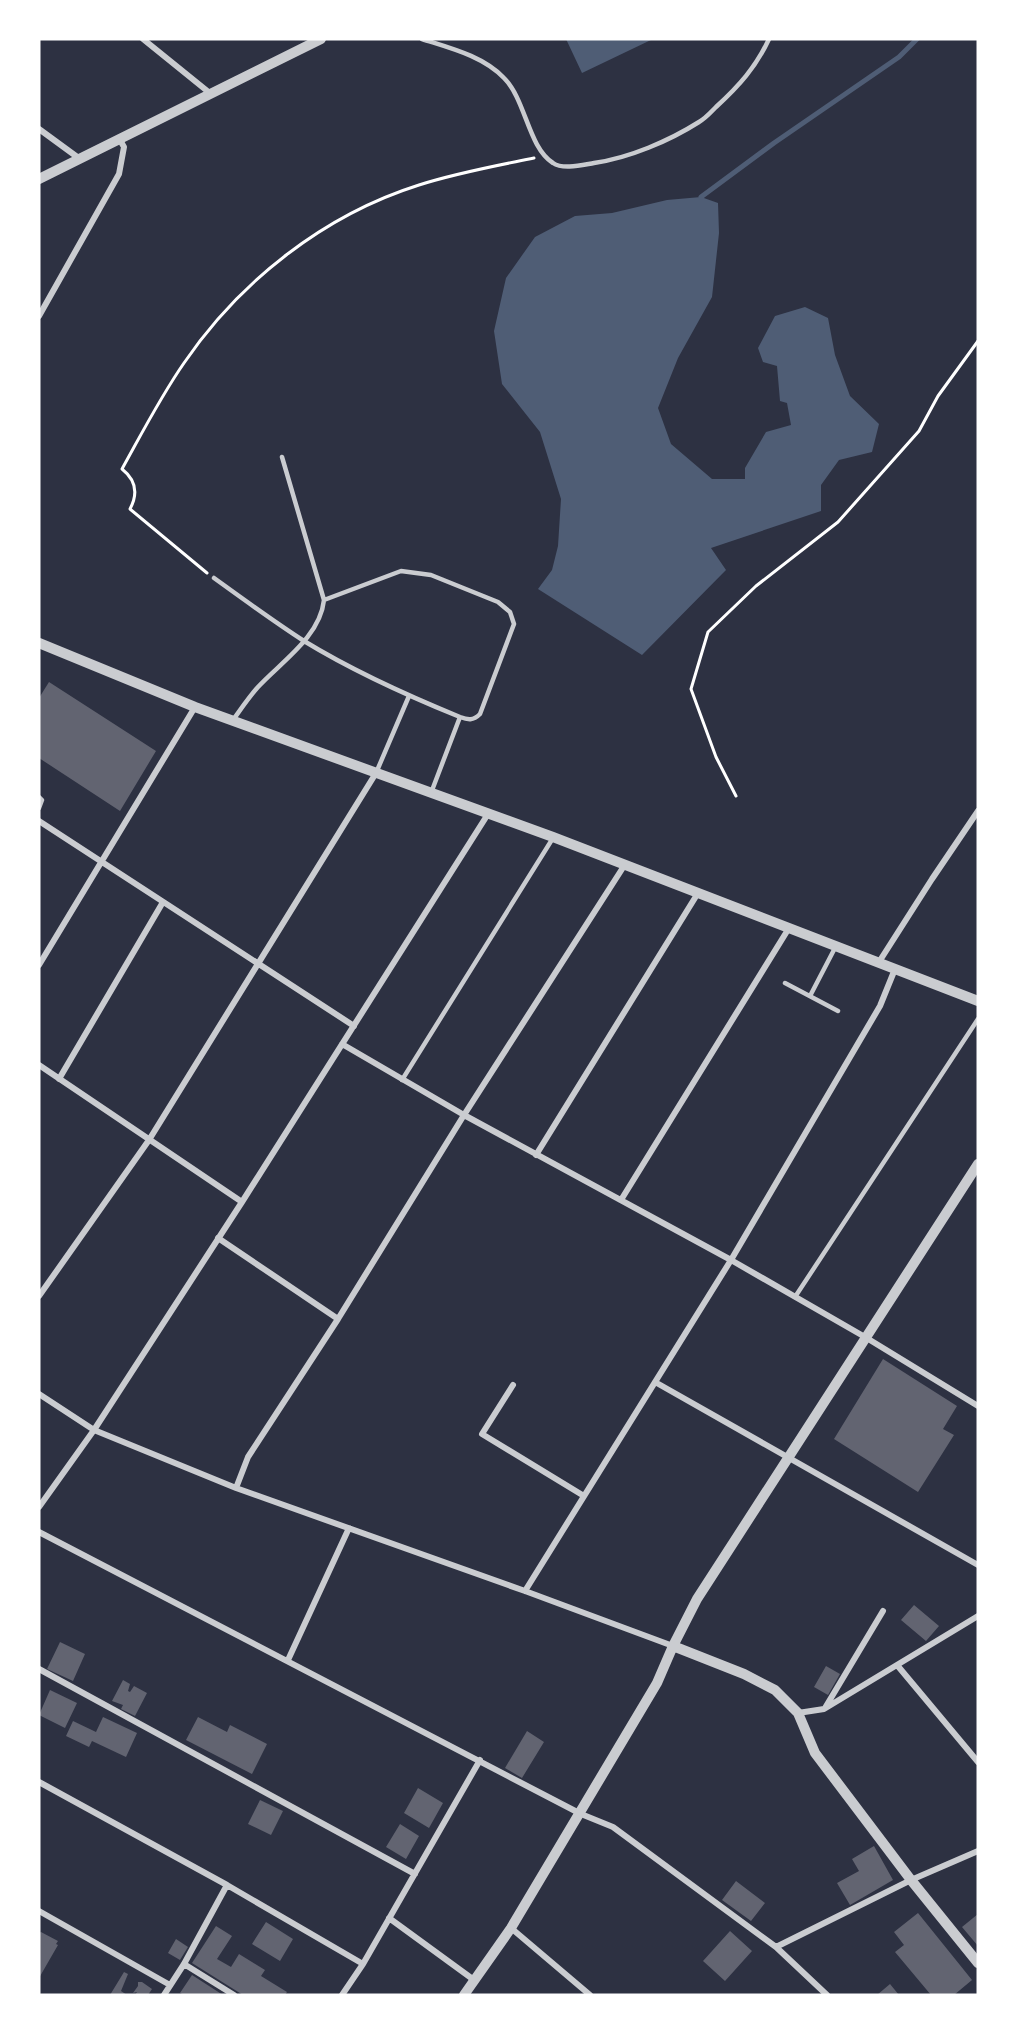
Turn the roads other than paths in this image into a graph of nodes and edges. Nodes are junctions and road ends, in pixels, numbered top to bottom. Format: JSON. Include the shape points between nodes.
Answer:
{"nodes":[{"id":1,"x":143,"y":39,"type":"edge"},
{"id":2,"x":321,"y":39,"type":"edge"},
{"id":3,"x":423,"y":39,"type":"edge"},
{"id":4,"x":769,"y":39,"type":"edge"},
{"id":5,"x":211,"y":94,"type":"junction"},
{"id":6,"x":39,"y":129,"type":"edge"},
{"id":7,"x":120,"y":140,"type":"junction"},
{"id":8,"x":80,"y":160,"type":"junction"},
{"id":9,"x":39,"y":179,"type":"edge"},
{"id":10,"x":39,"y":316,"type":"edge"},
{"id":11,"x":282,"y":457,"type":"dead end"},
{"id":12,"x":214,"y":578,"type":"road end"},
{"id":13,"x":324,"y":600,"type":"junction"},
{"id":14,"x":303,"y":641,"type":"junction"},
{"id":15,"x":39,"y":644,"type":"edge"},
{"id":16,"x":409,"y":696,"type":"junction"},
{"id":17,"x":195,"y":706,"type":"junction"},
{"id":18,"x":460,"y":717,"type":"junction"},
{"id":19,"x":232,"y":720,"type":"junction"},
{"id":20,"x":376,"y":773,"type":"junction"},
{"id":21,"x":431,"y":793,"type":"junction"},
{"id":22,"x":39,"y":797,"type":"edge"},
{"id":23,"x":39,"y":808,"type":"edge"},
{"id":24,"x":978,"y":811,"type":"edge"},
{"id":25,"x":488,"y":814,"type":"junction"},
{"id":26,"x":39,"y":821,"type":"edge"},
{"id":27,"x":553,"y":837,"type":"junction"},
{"id":28,"x":102,"y":862,"type":"junction"},
{"id":29,"x":624,"y":866,"type":"junction"},
{"id":30,"x":698,"y":893,"type":"junction"},
{"id":31,"x":163,"y":902,"type":"junction"},
{"id":32,"x":789,"y":928,"type":"junction"},
{"id":33,"x":836,"y":946,"type":"junction"},
{"id":34,"x":879,"y":962,"type":"junction"},
{"id":35,"x":259,"y":964,"type":"junction"},
{"id":36,"x":39,"y":965,"type":"edge"},
{"id":37,"x":896,"y":968,"type":"junction"},
{"id":38,"x":785,"y":983,"type":"dead end"},
{"id":39,"x":810,"y":996,"type":"junction"},
{"id":40,"x":978,"y":1001,"type":"edge"},
{"id":41,"x":838,"y":1011,"type":"dead end"},
{"id":42,"x":978,"y":1019,"type":"edge"},
{"id":43,"x":354,"y":1026,"type":"junction"},
{"id":44,"x":342,"y":1044,"type":"junction"},
{"id":45,"x":39,"y":1065,"type":"edge"},
{"id":46,"x":59,"y":1079,"type":"junction"},
{"id":47,"x":402,"y":1080,"type":"junction"},
{"id":48,"x":464,"y":1115,"type":"junction"},
{"id":49,"x":149,"y":1140,"type":"junction"},
{"id":50,"x":536,"y":1155,"type":"junction"},
{"id":51,"x":978,"y":1164,"type":"edge"},
{"id":52,"x":621,"y":1200,"type":"junction"},
{"id":53,"x":242,"y":1202,"type":"junction"},
{"id":54,"x":218,"y":1238,"type":"junction"},
{"id":55,"x":731,"y":1260,"type":"junction"},
{"id":56,"x":39,"y":1296,"type":"edge"},
{"id":57,"x":795,"y":1297,"type":"junction"},
{"id":58,"x":338,"y":1319,"type":"junction"},
{"id":59,"x":865,"y":1337,"type":"junction"},
{"id":60,"x":655,"y":1382,"type":"junction"},
{"id":61,"x":513,"y":1385,"type":"dead end"},
{"id":62,"x":39,"y":1394,"type":"edge"},
{"id":63,"x":978,"y":1406,"type":"edge"},
{"id":64,"x":94,"y":1430,"type":"junction"},
{"id":65,"x":790,"y":1457,"type":"junction"},
{"id":66,"x":236,"y":1488,"type":"junction"},
{"id":67,"x":584,"y":1496,"type":"junction"},
{"id":68,"x":39,"y":1507,"type":"edge"},
{"id":69,"x":349,"y":1527,"type":"junction"},
{"id":70,"x":39,"y":1532,"type":"edge"},
{"id":71,"x":978,"y":1565,"type":"edge"},
{"id":72,"x":525,"y":1591,"type":"junction"},
{"id":73,"x":883,"y":1611,"type":"dead end"},
{"id":74,"x":978,"y":1616,"type":"edge"},
{"id":75,"x":673,"y":1646,"type":"junction"},
{"id":76,"x":288,"y":1660,"type":"junction"},
{"id":77,"x":897,"y":1665,"type":"junction"},
{"id":78,"x":39,"y":1669,"type":"edge"},
{"id":79,"x":824,"y":1709,"type":"junction"},
{"id":80,"x":798,"y":1713,"type":"junction"},
{"id":81,"x":480,"y":1760,"type":"junction"},
{"id":82,"x":978,"y":1762,"type":"edge"},
{"id":83,"x":39,"y":1782,"type":"edge"},
{"id":84,"x":581,"y":1814,"type":"junction"},
{"id":85,"x":978,"y":1851,"type":"edge"},
{"id":86,"x":415,"y":1874,"type":"junction"},
{"id":87,"x":911,"y":1880,"type":"junction"},
{"id":88,"x":227,"y":1886,"type":"junction"},
{"id":89,"x":39,"y":1911,"type":"edge"},
{"id":90,"x":389,"y":1918,"type":"junction"},
{"id":91,"x":511,"y":1928,"type":"junction"},
{"id":92,"x":776,"y":1947,"type":"junction"},
{"id":93,"x":978,"y":1963,"type":"edge"},
{"id":94,"x":184,"y":1964,"type":"junction"},
{"id":95,"x":363,"y":1964,"type":"junction"},
{"id":96,"x":474,"y":1980,"type":"junction"},
{"id":97,"x":170,"y":1985,"type":"junction"},
{"id":98,"x":164,"y":1995,"type":"edge"},
{"id":99,"x":234,"y":1995,"type":"edge"},
{"id":100,"x":342,"y":1995,"type":"edge"},
{"id":101,"x":464,"y":1995,"type":"edge"},
{"id":102,"x":590,"y":1995,"type":"edge"},
{"id":103,"x":827,"y":1995,"type":"edge"}],
"edges":[{"from":1,"to":5,"type":"street"},
{"from":2,"to":5,"type":"street"},
{"from":3,"to":4,"type":"lane","via":[[469,54],[505,78],[543,156],[556,166],[614,160],[701,121],[741,84]]},
{"from":5,"to":7,"type":"street"},
{"from":6,"to":8,"type":"street"},
{"from":7,"to":8,"type":"street"},
{"from":7,"to":10,"type":"street","via":[[124,147],[119,174]]},
{"from":8,"to":9,"type":"street"},
{"from":11,"to":13,"type":"lane"},
{"from":12,"to":14,"type":"lane"},
{"from":13,"to":14,"type":"lane","via":[[323,611]]},
{"from":13,"to":18,"type":"lane","via":[[401,571],[431,575],[498,602],[510,612],[514,624],[480,714],[476,719]]},
{"from":14,"to":16,"type":"lane"},
{"from":14,"to":19,"type":"lane"},
{"from":15,"to":17,"type":"street"},
{"from":16,"to":18,"type":"lane"},
{"from":16,"to":20,"type":"lane"},
{"from":17,"to":19,"type":"street"},
{"from":17,"to":28,"type":"street"},
{"from":18,"to":21,"type":"lane"},
{"from":19,"to":20,"type":"street"},
{"from":20,"to":21,"type":"street"},
{"from":20,"to":35,"type":"street"},
{"from":21,"to":25,"type":"street"},
{"from":22,"to":23,"type":"lane"},
{"from":24,"to":34,"type":"street"},
{"from":25,"to":27,"type":"street"},
{"from":25,"to":43,"type":"street"},
{"from":26,"to":28,"type":"street"},
{"from":27,"to":29,"type":"street"},
{"from":27,"to":47,"type":"lane"},
{"from":28,"to":31,"type":"street"},
{"from":28,"to":36,"type":"street"},
{"from":29,"to":30,"type":"street"},
{"from":29,"to":48,"type":"street"},
{"from":30,"to":32,"type":"street"},
{"from":30,"to":50,"type":"street"},
{"from":31,"to":35,"type":"street"},
{"from":31,"to":46,"type":"street"},
{"from":32,"to":33,"type":"street"},
{"from":32,"to":52,"type":"street"},
{"from":33,"to":34,"type":"street"},
{"from":33,"to":39,"type":"lane"},
{"from":34,"to":37,"type":"street"},
{"from":35,"to":43,"type":"street"},
{"from":35,"to":49,"type":"street"},
{"from":37,"to":40,"type":"street"},
{"from":37,"to":55,"type":"street","via":[[880,1006]]},
{"from":38,"to":39,"type":"lane"},
{"from":39,"to":41,"type":"lane"},
{"from":42,"to":57,"type":"lane"},
{"from":43,"to":44,"type":"street"},
{"from":44,"to":47,"type":"street"},
{"from":44,"to":53,"type":"street"},
{"from":45,"to":46,"type":"street"},
{"from":46,"to":49,"type":"street"},
{"from":47,"to":48,"type":"street"},
{"from":48,"to":50,"type":"street"},
{"from":48,"to":58,"type":"street"},
{"from":49,"to":53,"type":"street"},
{"from":49,"to":56,"type":"street"},
{"from":50,"to":52,"type":"street"},
{"from":51,"to":59,"type":"street"},
{"from":52,"to":55,"type":"street"},
{"from":53,"to":54,"type":"street"},
{"from":54,"to":58,"type":"street"},
{"from":54,"to":64,"type":"street"},
{"from":55,"to":57,"type":"street"},
{"from":55,"to":60,"type":"street"},
{"from":57,"to":59,"type":"street"},
{"from":58,"to":66,"type":"street","via":[[248,1457]]},
{"from":59,"to":63,"type":"street"},
{"from":59,"to":65,"type":"street"},
{"from":60,"to":65,"type":"street"},
{"from":60,"to":67,"type":"street"},
{"from":61,"to":67,"type":"street","via":[[482,1434]]},
{"from":62,"to":64,"type":"street"},
{"from":64,"to":66,"type":"street"},
{"from":64,"to":68,"type":"street"},
{"from":65,"to":71,"type":"street"},
{"from":65,"to":75,"type":"street","via":[[697,1599]]},
{"from":66,"to":69,"type":"street"},
{"from":67,"to":72,"type":"street"},
{"from":69,"to":72,"type":"street"},
{"from":69,"to":76,"type":"street"},
{"from":70,"to":76,"type":"street"},
{"from":72,"to":75,"type":"street"},
{"from":73,"to":79,"type":"street"},
{"from":74,"to":77,"type":"street"},
{"from":75,"to":80,"type":"street","via":[[775,1690]]},
{"from":75,"to":84,"type":"street","via":[[657,1683]]},
{"from":76,"to":81,"type":"street"},
{"from":77,"to":79,"type":"street"},
{"from":77,"to":82,"type":"street"},
{"from":78,"to":86,"type":"street"},
{"from":79,"to":80,"type":"street"},
{"from":80,"to":87,"type":"street","via":[[815,1753]]},
{"from":81,"to":84,"type":"street"},
{"from":81,"to":86,"type":"street"},
{"from":83,"to":88,"type":"street"},
{"from":84,"to":91,"type":"street"},
{"from":84,"to":92,"type":"street","via":[[613,1827]]},
{"from":85,"to":87,"type":"street"},
{"from":86,"to":90,"type":"street"},
{"from":87,"to":92,"type":"street"},
{"from":87,"to":93,"type":"street"},
{"from":88,"to":94,"type":"street"},
{"from":88,"to":95,"type":"street"},
{"from":89,"to":97,"type":"street"},
{"from":90,"to":95,"type":"street"},
{"from":90,"to":96,"type":"street"},
{"from":91,"to":96,"type":"street"},
{"from":91,"to":102,"type":"street"},
{"from":92,"to":103,"type":"street"},
{"from":94,"to":97,"type":"street"},
{"from":94,"to":99,"type":"street"},
{"from":95,"to":100,"type":"street"},
{"from":96,"to":101,"type":"street"},
{"from":97,"to":98,"type":"street"}]}
